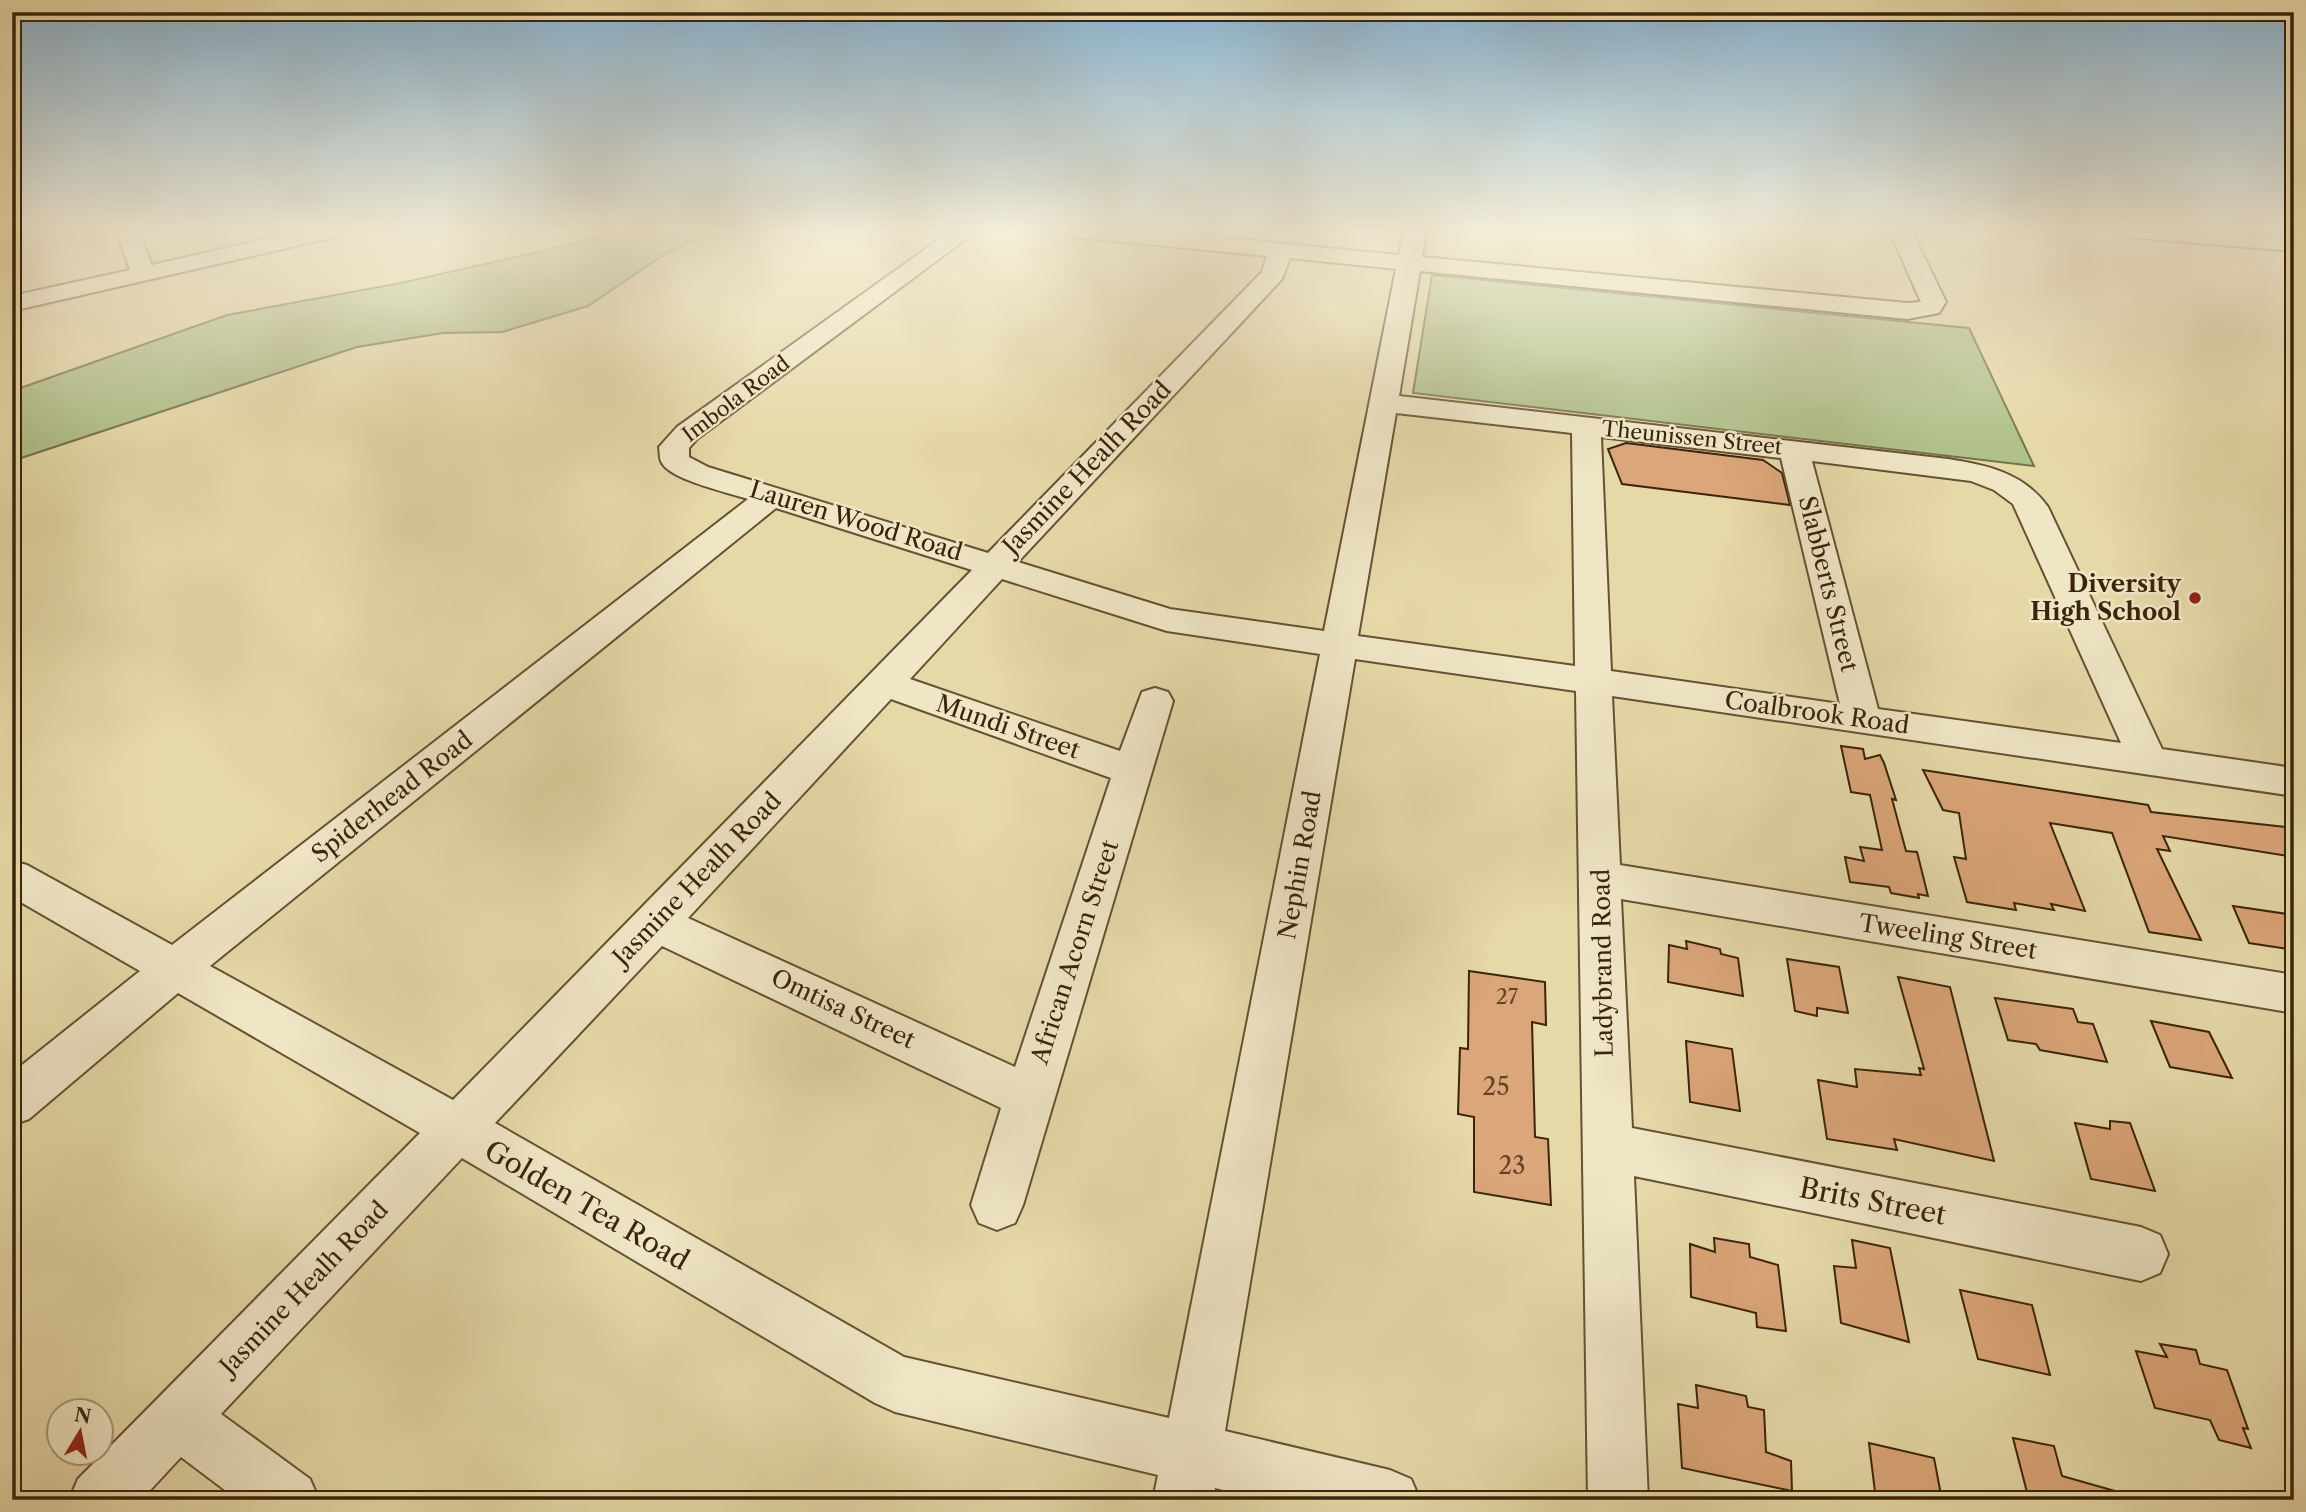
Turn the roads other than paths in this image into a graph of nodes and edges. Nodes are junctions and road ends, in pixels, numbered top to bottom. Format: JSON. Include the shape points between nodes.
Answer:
{"nodes":[{"id":1,"x":870,"y":301,"type":"edge"},
{"id":2,"x":1248,"y":301,"type":"edge"},
{"id":3,"x":1403,"y":301,"type":"edge"},
{"id":4,"x":1818,"y":301,"type":"edge"},
{"id":5,"x":1933,"y":301,"type":"edge"},
{"id":6,"x":1385,"y":403,"type":"junction"},
{"id":7,"x":1586,"y":426,"type":"junction"},
{"id":8,"x":1794,"y":450,"type":"junction"},
{"id":9,"x":697,"y":473,"type":"joint"},
{"id":10,"x":773,"y":495,"type":"junction"},
{"id":11,"x":995,"y":564,"type":"junction"},
{"id":12,"x":1341,"y":645,"type":"junction"},
{"id":13,"x":1595,"y":682,"type":"junction"},
{"id":14,"x":883,"y":683,"type":"junction"},
{"id":15,"x":1154,"y":701,"type":"dead end"},
{"id":16,"x":1862,"y":719,"type":"junction"},
{"id":17,"x":2148,"y":761,"type":"junction"},
{"id":18,"x":1134,"y":771,"type":"junction"},
{"id":19,"x":2294,"y":782,"type":"edge"},
{"id":20,"x":12,"y":877,"type":"edge"},
{"id":21,"x":1601,"y":879,"type":"junction"},
{"id":22,"x":656,"y":923,"type":"junction"},
{"id":23,"x":175,"y":969,"type":"junction"},
{"id":24,"x":2294,"y":995,"type":"edge"},
{"id":25,"x":1029,"y":1097,"type":"junction"},
{"id":26,"x":12,"y":1103,"type":"edge"},
{"id":27,"x":457,"y":1128,"type":"junction"},
{"id":28,"x":1606,"y":1147,"type":"junction"},
{"id":29,"x":998,"y":1205,"type":"dead end"},
{"id":30,"x":2141,"y":1254,"type":"dead end"},
{"id":31,"x":178,"y":1419,"type":"junction"},
{"id":32,"x":1188,"y":1477,"type":"edge"},
{"id":33,"x":99,"y":1500,"type":"edge"},
{"id":34,"x":289,"y":1500,"type":"edge"},
{"id":35,"x":1390,"y":1500,"type":"edge"},
{"id":36,"x":1618,"y":1500,"type":"edge"}],
"edges":[{"from":1,"to":9,"type":"street","name":"Imbola Road","via":[[677,441],[675,461]]},
{"from":2,"to":11,"type":"street","name":"Jasmine Healh Road"},
{"from":3,"to":6,"type":"street","name":"Nephin Road"},
{"from":4,"to":5,"type":"street","via":[[1895,311],[1930,308]]},
{"from":6,"to":7,"type":"street","name":"Theunissen Street"},
{"from":6,"to":12,"type":"street","name":"Nephin Road"},
{"from":7,"to":8,"type":"street","name":"Theunissen Street"},
{"from":7,"to":13,"type":"street","name":"Ladybrand Road"},
{"from":8,"to":16,"type":"street","name":"Slabberts Street"},
{"from":8,"to":17,"type":"street","name":"Theunissen Street","via":[[1948,468],[1999,479],[2019,492],[2032,507]]},
{"from":9,"to":10,"type":"street","name":"Lauren Wood Road"},
{"from":10,"to":11,"type":"street","name":"Lauren Wood Road"},
{"from":10,"to":23,"type":"street","name":"Spiderhead Road"},
{"from":11,"to":12,"type":"street","name":"Lauren Wood Road","via":[[1167,620]]},
{"from":11,"to":14,"type":"street","name":"Jasmine Healh Road"},
{"from":12,"to":13,"type":"street","name":"Coalbrook Road"},
{"from":12,"to":32,"type":"street","name":"Nephin Road"},
{"from":13,"to":16,"type":"street","name":"Coalbrook Road"},
{"from":13,"to":21,"type":"street","name":"Ladybrand Road"},
{"from":14,"to":18,"type":"street","name":"Mundi Street"},
{"from":14,"to":22,"type":"street","name":"Jasmine Healh Road"},
{"from":15,"to":18,"type":"street","name":"African Acorn Street"},
{"from":16,"to":17,"type":"street","name":"Coalbrook Road"},
{"from":17,"to":19,"type":"street","name":"Coalbrook Road"},
{"from":18,"to":25,"type":"street","name":"African Acorn Street"},
{"from":20,"to":23,"type":"street","name":"Golden Tea Road"},
{"from":21,"to":24,"type":"street","name":"Tweeling Street"},
{"from":21,"to":28,"type":"street","name":"Ladybrand Road"},
{"from":22,"to":25,"type":"street","name":"Omtisa Street"},
{"from":22,"to":27,"type":"street","name":"Jasmine Healh Road"},
{"from":23,"to":26,"type":"street","name":"Spiderhead Road"},
{"from":23,"to":27,"type":"street","name":"Golden Tea Road"},
{"from":25,"to":29,"type":"street","name":"African Acorn Street"},
{"from":27,"to":31,"type":"street","name":"Jasmine Healh Road"},
{"from":27,"to":32,"type":"street","name":"Golden Tea Road","via":[[895,1383]]},
{"from":28,"to":30,"type":"street","name":"Brits Street"},
{"from":28,"to":36,"type":"street","name":"Ladybrand Road"},
{"from":31,"to":33,"type":"street","name":"Jasmine Healh Road"},
{"from":31,"to":34,"type":"street"},
{"from":32,"to":35,"type":"street","name":"Golden Tea Road"}]}
